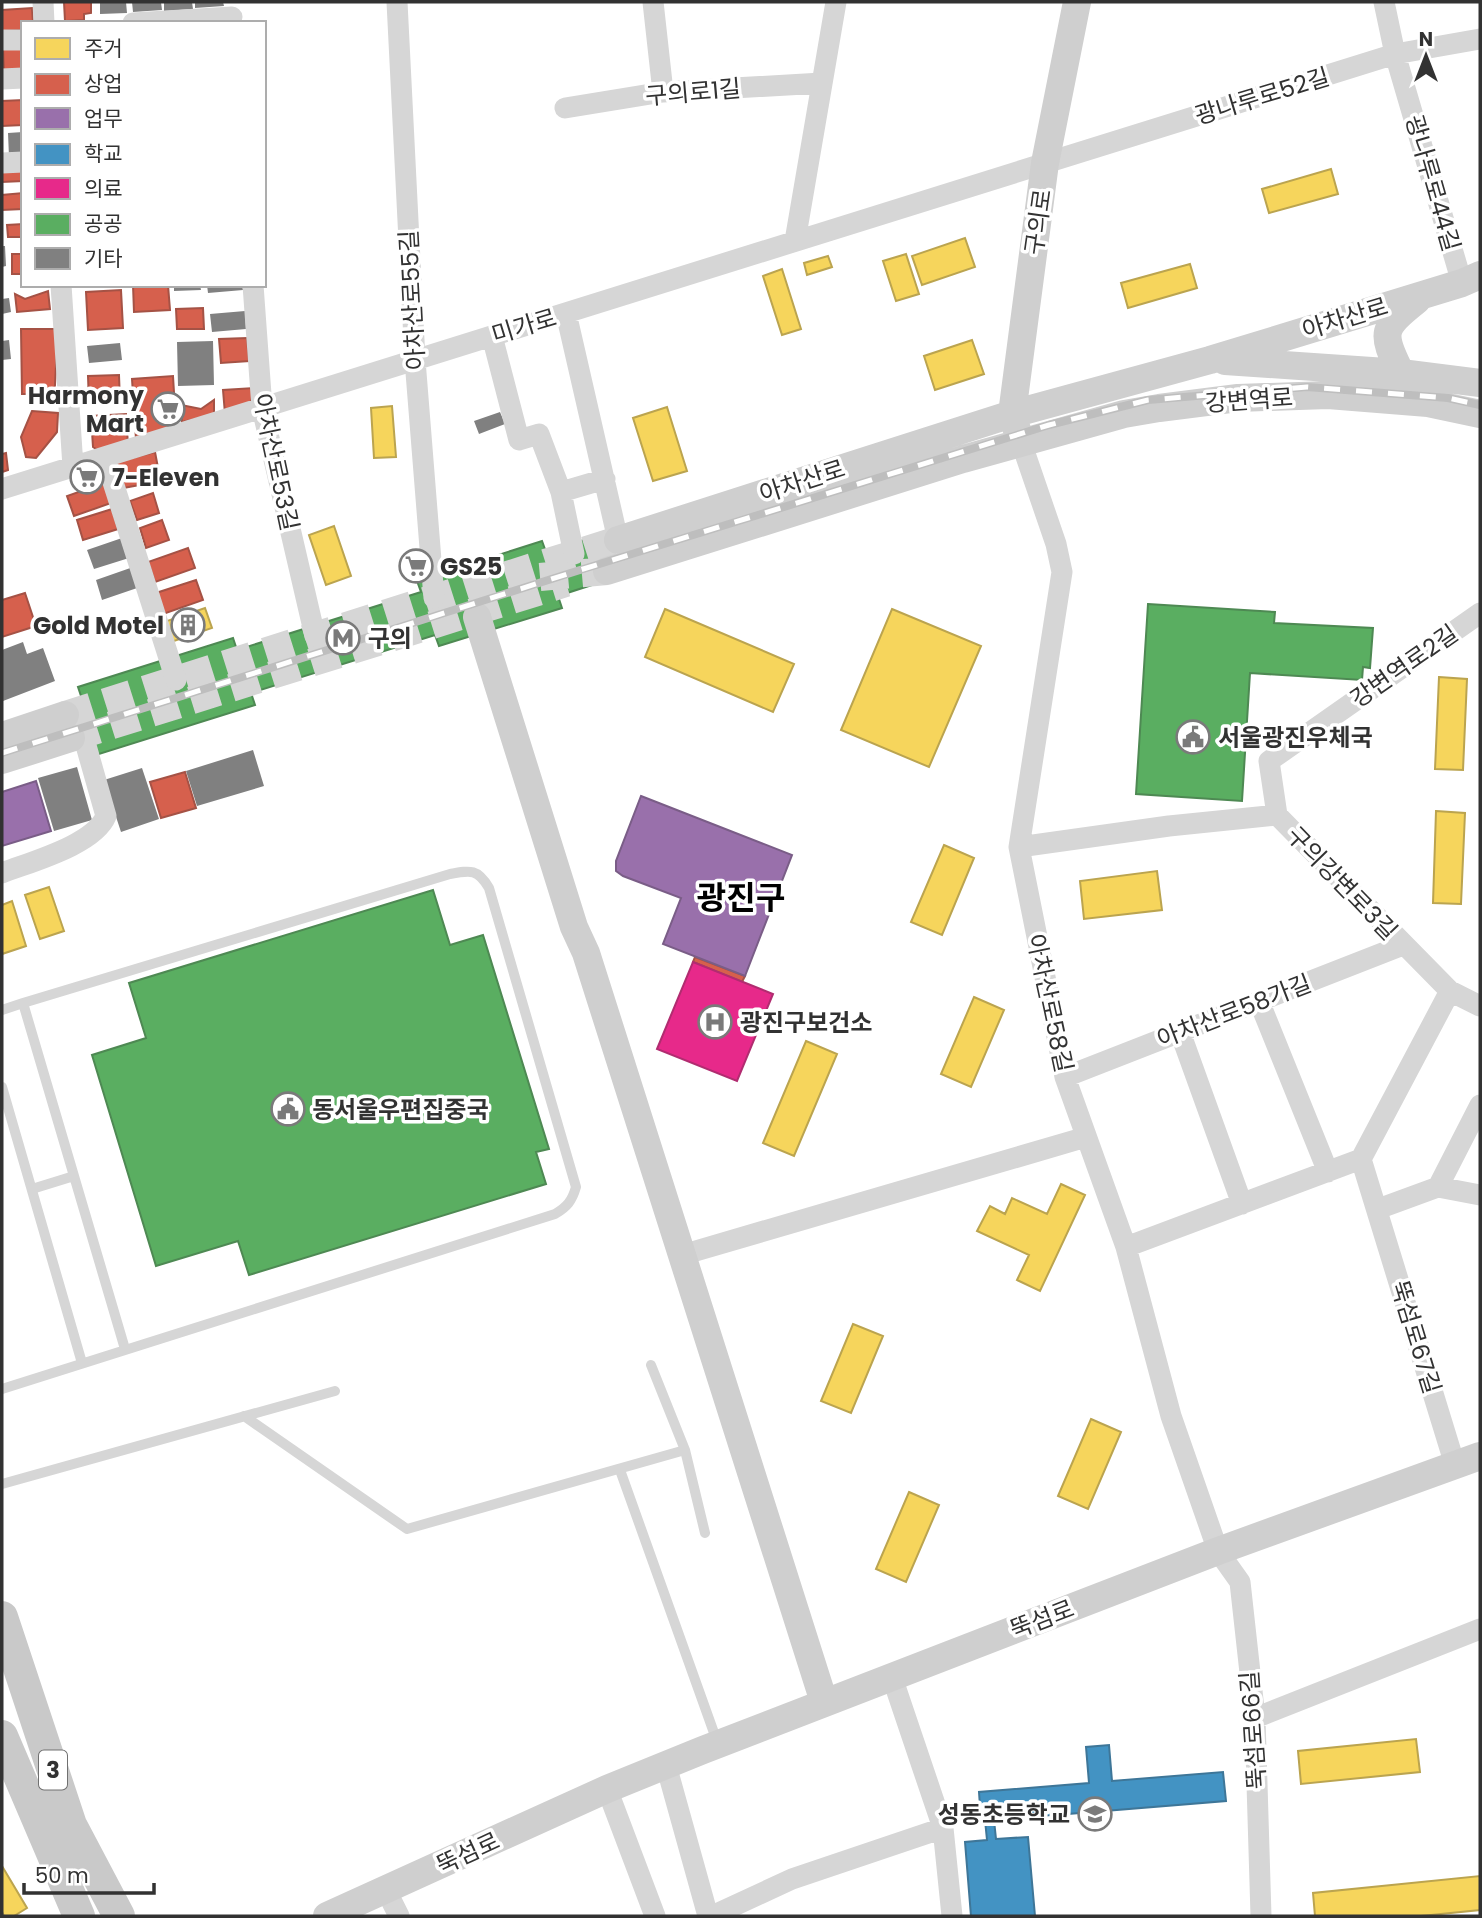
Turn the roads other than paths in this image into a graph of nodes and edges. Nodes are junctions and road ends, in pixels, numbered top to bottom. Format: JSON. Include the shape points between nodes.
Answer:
{"nodes":[{"id":1,"x":43,"y":2,"type":"edge"},
{"id":2,"x":397,"y":2,"type":"edge"},
{"id":3,"x":653,"y":2,"type":"edge"},
{"id":4,"x":836,"y":2,"type":"edge"},
{"id":5,"x":1077,"y":2,"type":"edge"},
{"id":6,"x":1384,"y":2,"type":"edge"},
{"id":7,"x":232,"y":14,"type":"edge"},
{"id":8,"x":44,"y":21,"type":"edge"},
{"id":9,"x":155,"y":21,"type":"edge"},
{"id":10,"x":1480,"y":39,"type":"edge"},
{"id":11,"x":2,"y":40,"type":"edge"},
{"id":12,"x":21,"y":40,"type":"edge"},
{"id":13,"x":1395,"y":54,"type":"junction"},
{"id":14,"x":21,"y":78,"type":"edge"},
{"id":15,"x":2,"y":79,"type":"edge"},
{"id":16,"x":822,"y":83,"type":"junction"},
{"id":17,"x":663,"y":92,"type":"junction"},
{"id":18,"x":565,"y":108,"type":"dead end"},
{"id":19,"x":21,"y":162,"type":"edge"},
{"id":20,"x":2,"y":163,"type":"edge"},
{"id":21,"x":1045,"y":163,"type":"junction"},
{"id":22,"x":795,"y":242,"type":"junction"},
{"id":23,"x":1471,"y":279,"type":"edge"},
{"id":24,"x":61,"y":287,"type":"edge"},
{"id":25,"x":253,"y":287,"type":"edge"},
{"id":26,"x":1425,"y":294,"type":"junction"},
{"id":27,"x":566,"y":313,"type":"junction"},
{"id":28,"x":492,"y":336,"type":"junction"},
{"id":29,"x":415,"y":360,"type":"junction"},
{"id":30,"x":1210,"y":360,"type":"junction"},
{"id":31,"x":1401,"y":373,"type":"junction"},
{"id":32,"x":1480,"y":383,"type":"edge"},
{"id":33,"x":262,"y":408,"type":"junction"},
{"id":34,"x":1012,"y":414,"type":"junction"},
{"id":35,"x":1124,"y":414,"type":"junction"},
{"id":36,"x":1480,"y":414,"type":"edge"},
{"id":37,"x":1021,"y":442,"type":"junction"},
{"id":38,"x":106,"y":457,"type":"junction"},
{"id":39,"x":73,"y":467,"type":"junction"},
{"id":40,"x":605,"y":479,"type":"junction"},
{"id":41,"x":2,"y":489,"type":"edge"},
{"id":42,"x":561,"y":492,"type":"junction"},
{"id":43,"x":618,"y":540,"type":"joint"},
{"id":44,"x":650,"y":544,"type":"junction"},
{"id":45,"x":574,"y":554,"type":"dead end"},
{"id":46,"x":607,"y":571,"type":"tunnel mouth"},
{"id":47,"x":434,"y":598,"type":"dead end"},
{"id":48,"x":1480,"y":613,"type":"edge"},
{"id":49,"x":477,"y":617,"type":"dead end"},
{"id":50,"x":314,"y":636,"type":"dead end"},
{"id":51,"x":176,"y":680,"type":"dead end"},
{"id":52,"x":73,"y":729,"type":"junction"},
{"id":53,"x":2,"y":736,"type":"edge"},
{"id":54,"x":2,"y":760,"type":"edge"},
{"id":55,"x":1277,"y":815,"type":"junction"},
{"id":56,"x":1019,"y":847,"type":"junction"},
{"id":57,"x":2,"y":873,"type":"edge"},
{"id":58,"x":1403,"y":945,"type":"junction"},
{"id":59,"x":1450,"y":991,"type":"junction"},
{"id":60,"x":1259,"y":1001,"type":"junction"},
{"id":61,"x":23,"y":1003,"type":"junction"},
{"id":62,"x":1480,"y":1006,"type":"edge"},
{"id":63,"x":2,"y":1010,"type":"edge"},
{"id":64,"x":1180,"y":1032,"type":"junction"},
{"id":65,"x":1065,"y":1077,"type":"junction"},
{"id":66,"x":2,"y":1087,"type":"edge"},
{"id":67,"x":1480,"y":1105,"type":"edge"},
{"id":68,"x":1086,"y":1137,"type":"junction"},
{"id":69,"x":1362,"y":1159,"type":"junction"},
{"id":70,"x":1328,"y":1172,"type":"junction"},
{"id":71,"x":75,"y":1176,"type":"junction"},
{"id":72,"x":1438,"y":1187,"type":"junction"},
{"id":73,"x":32,"y":1189,"type":"junction"},
{"id":74,"x":1480,"y":1195,"type":"edge"},
{"id":75,"x":1242,"y":1204,"type":"junction"},
{"id":76,"x":1378,"y":1209,"type":"junction"},
{"id":77,"x":1126,"y":1247,"type":"junction"},
{"id":78,"x":682,"y":1255,"type":"junction"},
{"id":79,"x":125,"y":1349,"type":"junction"},
{"id":80,"x":82,"y":1363,"type":"junction"},
{"id":81,"x":651,"y":1365,"type":"dead end"},
{"id":82,"x":2,"y":1389,"type":"edge"},
{"id":83,"x":335,"y":1391,"type":"dead end"},
{"id":84,"x":244,"y":1416,"type":"junction"},
{"id":85,"x":685,"y":1450,"type":"junction"},
{"id":86,"x":1468,"y":1461,"type":"edge"},
{"id":87,"x":621,"y":1470,"type":"junction"},
{"id":88,"x":2,"y":1484,"type":"edge"},
{"id":89,"x":705,"y":1533,"type":"dead end"},
{"id":90,"x":1218,"y":1551,"type":"junction"},
{"id":91,"x":2,"y":1617,"type":"edge"},
{"id":92,"x":1480,"y":1629,"type":"edge"},
{"id":93,"x":892,"y":1677,"type":"junction"},
{"id":94,"x":824,"y":1702,"type":"junction"},
{"id":95,"x":1255,"y":1718,"type":"junction"},
{"id":96,"x":718,"y":1744,"type":"junction"},
{"id":97,"x":5,"y":1757,"type":"edge"},
{"id":98,"x":666,"y":1765,"type":"junction"},
{"id":99,"x":607,"y":1789,"type":"junction"},
{"id":100,"x":943,"y":1828,"type":"junction"},
{"id":101,"x":386,"y":1890,"type":"junction"},
{"id":102,"x":79,"y":1916,"type":"edge"},
{"id":103,"x":119,"y":1916,"type":"edge"},
{"id":104,"x":327,"y":1916,"type":"edge"},
{"id":105,"x":399,"y":1916,"type":"edge"},
{"id":106,"x":654,"y":1916,"type":"edge"},
{"id":107,"x":710,"y":1916,"type":"edge"},
{"id":108,"x":952,"y":1916,"type":"edge"},
{"id":109,"x":1261,"y":1916,"type":"edge"}],
"edges":[{"from":1,"to":8,"type":"street"},
{"from":2,"to":29,"type":"street","name":"아차산로55길"},
{"from":3,"to":17,"type":"street"},
{"from":4,"to":16,"type":"street"},
{"from":5,"to":21,"type":"main road","name":"구의로"},
{"from":6,"to":13,"type":"street","name":"광나루로44길"},
{"from":7,"to":9,"type":"street"},
{"from":10,"to":13,"type":"street","name":"광나루로52길"},
{"from":11,"to":12,"type":"street"},
{"from":13,"to":21,"type":"street","name":"광나루로52길"},
{"from":13,"to":23,"type":"street","name":"광나루로44길"},
{"from":14,"to":15,"type":"street"},
{"from":16,"to":17,"type":"street","name":"구의로1길"},
{"from":16,"to":22,"type":"street"},
{"from":17,"to":18,"type":"street","name":"구의로1길"},
{"from":19,"to":20,"type":"street"},
{"from":21,"to":22,"type":"street","name":"미가로"},
{"from":21,"to":34,"type":"main road","name":"구의로"},
{"from":22,"to":27,"type":"street","name":"미가로"},
{"from":23,"to":26,"type":"main road","name":"아차산로"},
{"from":24,"to":39,"type":"street"},
{"from":25,"to":33,"type":"street","name":"아차산로53길"},
{"from":26,"to":30,"type":"main road","name":"아차산로"},
{"from":26,"to":31,"type":"main road","via":[[1392,320],[1387,338]]},
{"from":27,"to":28,"type":"street","name":"미가로"},
{"from":27,"to":40,"type":"street","name":"아차산로"},
{"from":28,"to":29,"type":"street","name":"미가로"},
{"from":28,"to":42,"type":"street","via":[[519,440],[539,434]]},
{"from":29,"to":33,"type":"street","name":"미가로"},
{"from":29,"to":47,"type":"street","name":"아차산로55길"},
{"from":30,"to":31,"type":"main road","name":"강변역로"},
{"from":30,"to":34,"type":"main road","name":"아차산로"},
{"from":30,"to":35,"type":"main road","name":"아차산로"},
{"from":31,"to":32,"type":"main road","name":"강변역로"},
{"from":33,"to":38,"type":"street","name":"미가로"},
{"from":33,"to":50,"type":"street","name":"아차산로53길"},
{"from":34,"to":37,"type":"main road","name":"구의로"},
{"from":34,"to":44,"type":"main road","name":"아차산로"},
{"from":35,"to":36,"type":"main road","name":"강변역로","via":[[1238,398],[1328,395],[1428,403]]},
{"from":35,"to":37,"type":"main road","name":"강변역로"},
{"from":37,"to":44,"type":"main road","name":"아차산로"},
{"from":37,"to":56,"type":"street","name":"아차산로58길","via":[[1062,572]]},
{"from":38,"to":39,"type":"street","name":"미가로"},
{"from":38,"to":51,"type":"street"},
{"from":39,"to":41,"type":"street","name":"미가로"},
{"from":40,"to":42,"type":"street"},
{"from":40,"to":43,"type":"street","name":"아차산로"},
{"from":42,"to":45,"type":"street"},
{"from":43,"to":44,"type":"main road","name":"아차산로"},
{"from":44,"to":46,"type":"main road","name":"아차산로"},
{"from":48,"to":55,"type":"street","name":"강변역로2길","via":[[1269,761]]},
{"from":49,"to":78,"type":"main road"},
{"from":52,"to":53,"type":"main road"},
{"from":52,"to":54,"type":"main road"},
{"from":52,"to":57,"type":"street","via":[[106,816],[100,828],[86,838]]},
{"from":55,"to":56,"type":"street","name":"구의강변로3길"},
{"from":55,"to":58,"type":"street","name":"구의강변로3길"},
{"from":56,"to":65,"type":"street","name":"아차산로58길"},
{"from":58,"to":59,"type":"street","name":"구의강변로3길"},
{"from":58,"to":60,"type":"street","name":"아차산로58가길"},
{"from":59,"to":62,"type":"street","name":"구의강변로3길"},
{"from":59,"to":69,"type":"street"},
{"from":60,"to":64,"type":"street","name":"아차산로58가길"},
{"from":60,"to":70,"type":"street"},
{"from":61,"to":63,"type":"lane"},
{"from":61,"to":71,"type":"lane"},
{"from":61,"to":79,"type":"lane","via":[[450,874],[473,871],[489,888],[574,1174],[573,1197],[555,1214]]},
{"from":64,"to":65,"type":"street","name":"아차산로58가길"},
{"from":64,"to":75,"type":"street"},
{"from":65,"to":68,"type":"street","name":"아차산로58길"},
{"from":66,"to":73,"type":"lane"},
{"from":67,"to":72,"type":"street"},
{"from":68,"to":77,"type":"street","name":"아차산로58길"},
{"from":68,"to":78,"type":"street"},
{"from":69,"to":70,"type":"street"},
{"from":69,"to":76,"type":"street","name":"뚝섬로67길"},
{"from":70,"to":75,"type":"street"},
{"from":71,"to":73,"type":"lane"},
{"from":71,"to":79,"type":"lane"},
{"from":72,"to":74,"type":"street"},
{"from":72,"to":76,"type":"street"},
{"from":73,"to":80,"type":"lane"},
{"from":75,"to":77,"type":"street"},
{"from":76,"to":86,"type":"street","name":"뚝섬로67길"},
{"from":77,"to":90,"type":"street","name":"아차산로58길","via":[[1171,1416]]},
{"from":78,"to":94,"type":"main road"},
{"from":79,"to":80,"type":"lane"},
{"from":80,"to":82,"type":"lane"},
{"from":81,"to":85,"type":"lane"},
{"from":83,"to":84,"type":"lane"},
{"from":84,"to":87,"type":"lane","via":[[407,1530]]},
{"from":84,"to":88,"type":"lane"},
{"from":85,"to":87,"type":"lane"},
{"from":85,"to":89,"type":"lane"},
{"from":86,"to":90,"type":"main road","name":"뚝섬로"},
{"from":87,"to":96,"type":"lane"},
{"from":90,"to":93,"type":"main road","name":"뚝섬로"},
{"from":90,"to":95,"type":"street","name":"뚝섬로66길","via":[[1240,1582]]},
{"from":91,"to":103,"type":"main road","number":"3","via":[[71,1825]]},
{"from":92,"to":95,"type":"street"},
{"from":93,"to":94,"type":"main road","name":"뚝섬로"},
{"from":93,"to":100,"type":"street"},
{"from":94,"to":96,"type":"main road","name":"뚝섬로"},
{"from":95,"to":109,"type":"street","name":"뚝섬로66길"},
{"from":96,"to":98,"type":"main road","name":"뚝섬로"},
{"from":97,"to":102,"type":"main road","number":"3"},
{"from":98,"to":99,"type":"main road","name":"뚝섬로"},
{"from":98,"to":107,"type":"street"},
{"from":99,"to":101,"type":"main road","name":"뚝섬로"},
{"from":99,"to":106,"type":"street"},
{"from":100,"to":107,"type":"street","via":[[792,1879]]},
{"from":100,"to":108,"type":"street"},
{"from":101,"to":104,"type":"main road","name":"뚝섬로"},
{"from":101,"to":105,"type":"street"}]}
